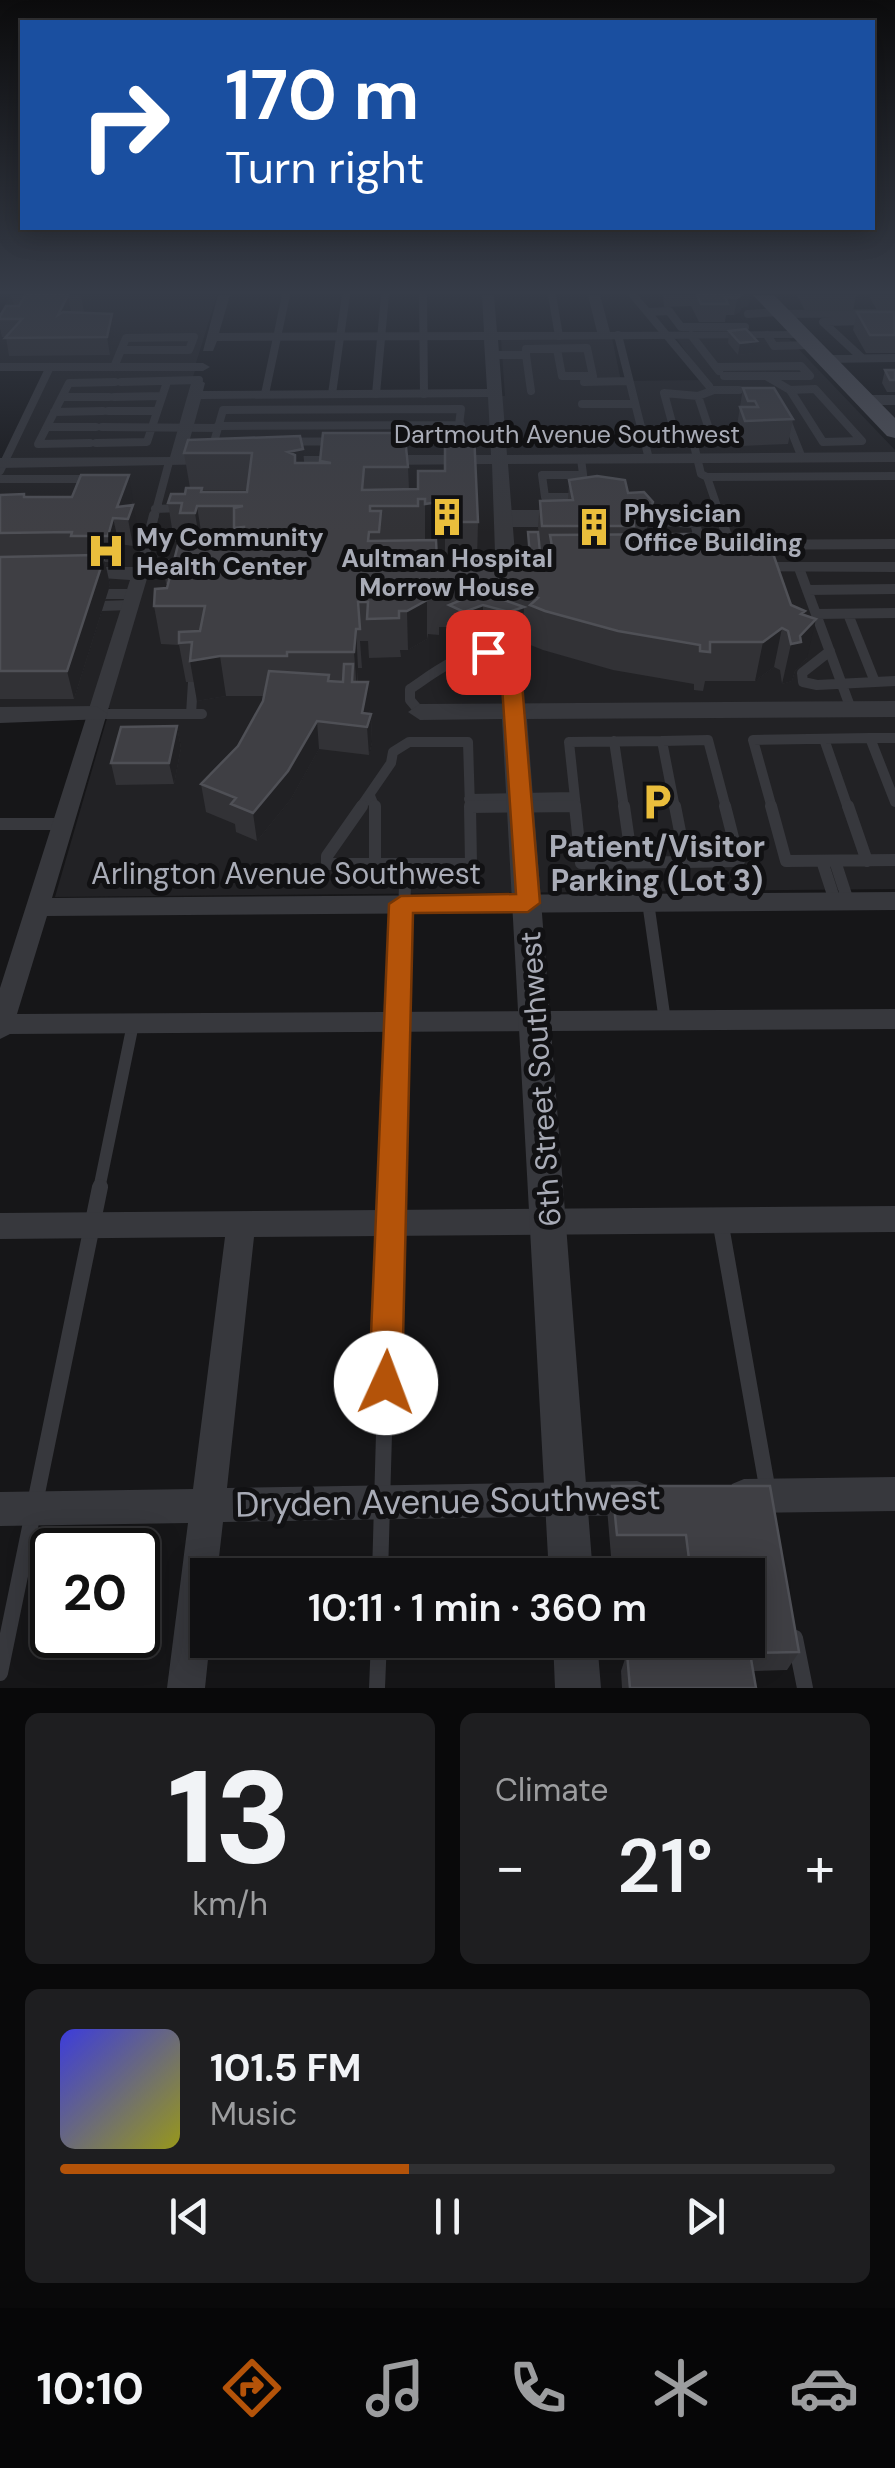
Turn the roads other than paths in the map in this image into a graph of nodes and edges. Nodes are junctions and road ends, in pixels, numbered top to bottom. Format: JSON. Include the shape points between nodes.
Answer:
{"nodes":[{"id":1,"x":47,"y":374,"type":"edge"},
{"id":2,"x":95,"y":374,"type":"edge"},
{"id":3,"x":117,"y":374,"type":"edge"},
{"id":4,"x":201,"y":374,"type":"edge"},
{"id":5,"x":269,"y":374,"type":"edge"},
{"id":6,"x":335,"y":374,"type":"edge"},
{"id":7,"x":378,"y":374,"type":"edge"},
{"id":8,"x":421,"y":374,"type":"edge"},
{"id":9,"x":493,"y":374,"type":"edge"},
{"id":10,"x":528,"y":374,"type":"edge"},
{"id":11,"x":562,"y":374,"type":"edge"},
{"id":12,"x":593,"y":374,"type":"edge"},
{"id":13,"x":627,"y":374,"type":"edge"},
{"id":14,"x":700,"y":374,"type":"edge"},
{"id":15,"x":722,"y":374,"type":"edge"},
{"id":16,"x":808,"y":374,"type":"edge"},
{"id":17,"x":840,"y":374,"type":"edge"},
{"id":18,"x":766,"y":376,"type":"junction"},
{"id":19,"x":116,"y":377,"type":"junction"},
{"id":20,"x":725,"y":378,"type":"junction"},
{"id":21,"x":199,"y":381,"type":"junction"},
{"id":22,"x":630,"y":381,"type":"junction"},
{"id":23,"x":167,"y":382,"type":"junction"},
{"id":24,"x":560,"y":382,"type":"dead end"},
{"id":25,"x":710,"y":386,"type":"dead end"},
{"id":26,"x":740,"y":390,"type":"junction"},
{"id":27,"x":755,"y":390,"type":"edge"},
{"id":28,"x":770,"y":390,"type":"edge"},
{"id":29,"x":790,"y":390,"type":"junction"},
{"id":30,"x":530,"y":391,"type":"dead end"},
{"id":31,"x":265,"y":394,"type":"junction"},
{"id":32,"x":332,"y":394,"type":"junction"},
{"id":33,"x":376,"y":394,"type":"junction"},
{"id":34,"x":494,"y":394,"type":"junction"},
{"id":35,"x":162,"y":396,"type":"junction"},
{"id":36,"x":698,"y":396,"type":"junction"},
{"id":37,"x":62,"y":397,"type":"junction"},
{"id":38,"x":778,"y":397,"type":"edge"},
{"id":39,"x":419,"y":399,"type":"junction"},
{"id":40,"x":866,"y":400,"type":"junction"},
{"id":41,"x":895,"y":400,"type":"edge"},
{"id":42,"x":582,"y":404,"type":"dead end"},
{"id":43,"x":635,"y":404,"type":"junction"},
{"id":44,"x":158,"y":411,"type":"junction"},
{"id":45,"x":54,"y":412,"type":"junction"},
{"id":46,"x":784,"y":412,"type":"edge"},
{"id":47,"x":460,"y":425,"type":"junction"},
{"id":48,"x":152,"y":426,"type":"junction"},
{"id":49,"x":186,"y":426,"type":"junction"},
{"id":50,"x":219,"y":426,"type":"junction"},
{"id":51,"x":46,"y":427,"type":"junction"},
{"id":52,"x":895,"y":431,"type":"edge"},
{"id":53,"x":428,"y":441,"type":"junction"},
{"id":54,"x":697,"y":441,"type":"junction"},
{"id":55,"x":44,"y":444,"type":"junction"},
{"id":56,"x":895,"y":457,"type":"edge"},
{"id":57,"x":702,"y":458,"type":"junction"},
{"id":58,"x":802,"y":458,"type":"junction"},
{"id":59,"x":648,"y":459,"type":"junction"},
{"id":60,"x":429,"y":460,"type":"junction"},
{"id":61,"x":500,"y":460,"type":"junction"},
{"id":62,"x":242,"y":461,"type":"edge"},
{"id":63,"x":260,"y":461,"type":"edge"},
{"id":64,"x":172,"y":462,"type":"junction"},
{"id":65,"x":0,"y":465,"type":"edge"},
{"id":66,"x":582,"y":467,"type":"junction"},
{"id":67,"x":33,"y":468,"type":"junction"},
{"id":68,"x":895,"y":476,"type":"edge"},
{"id":69,"x":706,"y":477,"type":"junction"},
{"id":70,"x":0,"y":479,"type":"edge"},
{"id":71,"x":66,"y":479,"type":"junction"},
{"id":72,"x":111,"y":479,"type":"edge"},
{"id":73,"x":22,"y":493,"type":"edge"},
{"id":74,"x":60,"y":493,"type":"edge"},
{"id":75,"x":155,"y":509,"type":"junction"},
{"id":76,"x":192,"y":511,"type":"edge"},
{"id":77,"x":504,"y":518,"type":"junction"},
{"id":78,"x":700,"y":542,"type":"junction"},
{"id":79,"x":728,"y":542,"type":"junction"},
{"id":80,"x":895,"y":544,"type":"edge"},
{"id":81,"x":192,"y":564,"type":"edge"},
{"id":82,"x":730,"y":567,"type":"edge"},
{"id":83,"x":895,"y":567,"type":"edge"},
{"id":84,"x":799,"y":568,"type":"junction"},
{"id":85,"x":55,"y":572,"type":"edge"},
{"id":86,"x":504,"y":580,"type":"edge"},
{"id":87,"x":137,"y":583,"type":"junction"},
{"id":88,"x":807,"y":590,"type":"junction"},
{"id":89,"x":895,"y":590,"type":"edge"},
{"id":90,"x":106,"y":594,"type":"dead end"},
{"id":91,"x":102,"y":606,"type":"dead end"},
{"id":92,"x":892,"y":613,"type":"edge"},
{"id":93,"x":816,"y":614,"type":"junction"},
{"id":94,"x":848,"y":614,"type":"junction"},
{"id":95,"x":895,"y":625,"type":"edge"},
{"id":96,"x":830,"y":651,"type":"junction"},
{"id":97,"x":193,"y":682,"type":"edge"},
{"id":98,"x":841,"y":682,"type":"junction"},
{"id":99,"x":875,"y":682,"type":"junction"},
{"id":100,"x":895,"y":682,"type":"edge"},
{"id":101,"x":851,"y":709,"type":"junction"},
{"id":102,"x":895,"y":709,"type":"edge"},
{"id":103,"x":420,"y":712,"type":"joint"},
{"id":104,"x":514,"y":712,"type":"junction"},
{"id":105,"x":96,"y":714,"type":"junction"},
{"id":106,"x":0,"y":715,"type":"edge"},
{"id":107,"x":870,"y":738,"type":"junction"},
{"id":108,"x":895,"y":738,"type":"edge"},
{"id":109,"x":824,"y":739,"type":"junction"},
{"id":110,"x":662,"y":740,"type":"junction"},
{"id":111,"x":614,"y":741,"type":"junction"},
{"id":112,"x":370,"y":796,"type":"junction"},
{"id":113,"x":575,"y":802,"type":"junction"},
{"id":114,"x":895,"y":802,"type":"edge"},
{"id":115,"x":469,"y":803,"type":"junction"},
{"id":116,"x":521,"y":803,"type":"junction"},
{"id":117,"x":0,"y":824,"type":"edge"},
{"id":118,"x":62,"y":824,"type":"junction"},
{"id":119,"x":868,"y":860,"type":"junction"},
{"id":120,"x":895,"y":860,"type":"edge"},
{"id":121,"x":828,"y":861,"type":"junction"},
{"id":122,"x":632,"y":862,"type":"junction"},
{"id":123,"x":686,"y":862,"type":"junction"},
{"id":124,"x":375,"y":866,"type":"junction"},
{"id":125,"x":406,"y":866,"type":"junction"},
{"id":126,"x":895,"y":900,"type":"edge"},
{"id":127,"x":841,"y":901,"type":"junction"},
{"id":128,"x":648,"y":902,"type":"junction"},
{"id":129,"x":528,"y":903,"type":"junction"},
{"id":130,"x":401,"y":904,"type":"junction"},
{"id":131,"x":37,"y":907,"type":"junction"},
{"id":132,"x":11,"y":955,"type":"edge"},
{"id":133,"x":895,"y":1019,"type":"edge"},
{"id":134,"x":665,"y":1021,"type":"junction"},
{"id":135,"x":536,"y":1022,"type":"junction"},
{"id":136,"x":133,"y":1024,"type":"junction"},
{"id":137,"x":396,"y":1024,"type":"junction"},
{"id":138,"x":1,"y":1027,"type":"edge"},
{"id":139,"x":895,"y":1219,"type":"edge"},
{"id":140,"x":720,"y":1220,"type":"junction"},
{"id":141,"x":549,"y":1222,"type":"junction"},
{"id":142,"x":390,"y":1223,"type":"junction"},
{"id":143,"x":241,"y":1224,"type":"junction"},
{"id":144,"x":95,"y":1225,"type":"junction"},
{"id":145,"x":0,"y":1226,"type":"edge"},
{"id":146,"x":895,"y":1494,"type":"edge"},
{"id":147,"x":714,"y":1496,"type":"edge"},
{"id":148,"x":676,"y":1497,"type":"edge"},
{"id":149,"x":566,"y":1499,"type":"junction"},
{"id":150,"x":382,"y":1503,"type":"junction"},
{"id":151,"x":770,"y":1505,"type":"junction"},
{"id":152,"x":207,"y":1506,"type":"junction"},
{"id":153,"x":17,"y":1508,"type":"edge"},
{"id":154,"x":380,"y":1558,"type":"edge"},
{"id":155,"x":570,"y":1558,"type":"edge"},
{"id":156,"x":790,"y":1611,"type":"edge"},
{"id":157,"x":378,"y":1658,"type":"edge"},
{"id":158,"x":576,"y":1658,"type":"edge"},
{"id":159,"x":0,"y":1673,"type":"edge"},
{"id":160,"x":186,"y":1688,"type":"edge"},
{"id":161,"x":377,"y":1688,"type":"edge"},
{"id":162,"x":578,"y":1688,"type":"edge"},
{"id":163,"x":805,"y":1688,"type":"edge"}],
"edges":[{"from":1,"to":65,"type":"lane"},
{"from":2,"to":19,"type":"street"},
{"from":3,"to":19,"type":"lane"},
{"from":4,"to":21,"type":"street"},
{"from":5,"to":31,"type":"lane"},
{"from":6,"to":32,"type":"lane"},
{"from":7,"to":33,"type":"lane"},
{"from":8,"to":39,"type":"lane"},
{"from":9,"to":34,"type":"street"},
{"from":10,"to":30,"type":"lane"},
{"from":11,"to":12,"type":"lane"},
{"from":13,"to":22,"type":"lane"},
{"from":14,"to":25,"type":"lane"},
{"from":15,"to":20,"type":"lane"},
{"from":16,"to":18,"type":"lane"},
{"from":17,"to":40,"type":"main road"},
{"from":18,"to":20,"type":"lane"},
{"from":18,"to":29,"type":"lane"},
{"from":19,"to":21,"type":"street"},
{"from":19,"to":23,"type":"lane"},
{"from":19,"to":37,"type":"lane","via":[[69,383]]},
{"from":20,"to":26,"type":"lane"},
{"from":21,"to":23,"type":"lane"},
{"from":21,"to":31,"type":"street"},
{"from":21,"to":49,"type":"street"},
{"from":22,"to":24,"type":"lane"},
{"from":22,"to":43,"type":"lane"},
{"from":23,"to":35,"type":"lane"},
{"from":26,"to":27,"type":"lane"},
{"from":26,"to":36,"type":"lane"},
{"from":28,"to":38,"type":"lane"},
{"from":29,"to":29,"type":"lane","via":[[815,390],[862,440],[823,442]]},
{"from":31,"to":32,"type":"street"},
{"from":32,"to":33,"type":"street"},
{"from":33,"to":39,"type":"street"},
{"from":34,"to":39,"type":"street"},
{"from":34,"to":61,"type":"street"},
{"from":35,"to":37,"type":"lane"},
{"from":35,"to":44,"type":"lane"},
{"from":36,"to":54,"type":"lane","via":[[712,441]]},
{"from":36,"to":54,"type":"lane","via":[[664,393],[677,441]]},
{"from":37,"to":45,"type":"lane"},
{"from":39,"to":47,"type":"lane","via":[[461,409]]},
{"from":39,"to":50,"type":"lane","via":[[223,410]]},
{"from":40,"to":41,"type":"street"},
{"from":40,"to":52,"type":"main road"},
{"from":42,"to":43,"type":"lane"},
{"from":43,"to":59,"type":"lane"},
{"from":44,"to":45,"type":"lane"},
{"from":44,"to":48,"type":"lane"},
{"from":45,"to":51,"type":"lane"},
{"from":46,"to":58,"type":"lane"},
{"from":47,"to":50,"type":"lane"},
{"from":47,"to":53,"type":"lane","via":[[445,441]]},
{"from":48,"to":49,"type":"lane"},
{"from":48,"to":51,"type":"lane"},
{"from":48,"to":55,"type":"lane","via":[[147,442]]},
{"from":49,"to":50,"type":"lane"},
{"from":49,"to":64,"type":"street"},
{"from":50,"to":53,"type":"lane","via":[[214,442]]},
{"from":51,"to":55,"type":"lane"},
{"from":53,"to":60,"type":"lane"},
{"from":54,"to":57,"type":"lane"},
{"from":55,"to":67,"type":"lane"},
{"from":56,"to":58,"type":"street","name":"Dartmouth Avenue Southwest"},
{"from":57,"to":58,"type":"street","name":"Dartmouth Avenue Southwest"},
{"from":57,"to":59,"type":"street","name":"Dartmouth Avenue Southwest"},
{"from":57,"to":69,"type":"lane"},
{"from":59,"to":66,"type":"street","name":"Dartmouth Avenue Southwest"},
{"from":60,"to":61,"type":"street","name":"Dartmouth Avenue Southwest"},
{"from":60,"to":63,"type":"street","name":"Dartmouth Avenue Southwest"},
{"from":61,"to":66,"type":"street","name":"Dartmouth Avenue Southwest"},
{"from":61,"to":77,"type":"street"},
{"from":62,"to":64,"type":"street"},
{"from":64,"to":67,"type":"street"},
{"from":64,"to":75,"type":"lane"},
{"from":65,"to":67,"type":"street"},
{"from":66,"to":66,"type":"lane","via":[[586,497],[545,497],[542,476]]},
{"from":67,"to":70,"type":"lane"},
{"from":67,"to":71,"type":"lane"},
{"from":67,"to":73,"type":"lane"},
{"from":68,"to":69,"type":"lane"},
{"from":69,"to":79,"type":"lane"},
{"from":71,"to":72,"type":"lane"},
{"from":71,"to":74,"type":"lane"},
{"from":75,"to":76,"type":"lane"},
{"from":75,"to":87,"type":"lane"},
{"from":77,"to":77,"type":"lane","via":[[560,522],[559,514]]},
{"from":77,"to":86,"type":"street"},
{"from":78,"to":78,"type":"lane","via":[[695,522],[654,523],[658,541]]},
{"from":78,"to":79,"type":"lane"},
{"from":79,"to":80,"type":"lane"},
{"from":81,"to":87,"type":"lane"},
{"from":82,"to":84,"type":"street"},
{"from":83,"to":84,"type":"street"},
{"from":84,"to":88,"type":"lane"},
{"from":85,"to":87,"type":"street"},
{"from":87,"to":90,"type":"lane"},
{"from":87,"to":91,"type":"lane"},
{"from":87,"to":105,"type":"street"},
{"from":88,"to":89,"type":"lane"},
{"from":88,"to":93,"type":"lane"},
{"from":92,"to":94,"type":"lane"},
{"from":92,"to":95,"type":"lane"},
{"from":93,"to":94,"type":"lane"},
{"from":93,"to":96,"type":"lane"},
{"from":94,"to":99,"type":"lane"},
{"from":96,"to":98,"type":"lane"},
{"from":96,"to":98,"type":"lane","via":[[800,679],[812,685]]},
{"from":97,"to":105,"type":"lane","via":[[196,714]]},
{"from":98,"to":99,"type":"lane"},
{"from":98,"to":101,"type":"lane"},
{"from":99,"to":100,"type":"lane"},
{"from":101,"to":102,"type":"street"},
{"from":101,"to":104,"type":"street"},
{"from":103,"to":104,"type":"street"},
{"from":103,"to":104,"type":"lane","name":"6th Street Southwest","via":[[410,689],[482,652],[506,660]]},
{"from":104,"to":116,"type":"street","name":"6th Street Southwest"},
{"from":105,"to":106,"type":"street"},
{"from":105,"to":118,"type":"street"},
{"from":107,"to":108,"type":"lane"},
{"from":107,"to":109,"type":"lane"},
{"from":107,"to":114,"type":"lane"},
{"from":109,"to":119,"type":"lane"},
{"from":109,"to":121,"type":"lane","via":[[753,740],[786,861]]},
{"from":110,"to":111,"type":"lane"},
{"from":110,"to":123,"type":"lane"},
{"from":110,"to":123,"type":"lane","via":[[708,740],[739,861]]},
{"from":111,"to":113,"type":"lane","via":[[568,742]]},
{"from":111,"to":122,"type":"lane"},
{"from":112,"to":115,"type":"lane","via":[[401,744],[468,742]]},
{"from":112,"to":124,"type":"lane"},
{"from":112,"to":124,"type":"lane","via":[[327,864]]},
{"from":113,"to":116,"type":"lane"},
{"from":113,"to":122,"type":"lane","via":[[581,863]]},
{"from":115,"to":116,"type":"lane"},
{"from":115,"to":125,"type":"lane","via":[[471,864]]},
{"from":116,"to":129,"type":"street","name":"6th Street Southwest"},
{"from":117,"to":118,"type":"lane"},
{"from":118,"to":131,"type":"street"},
{"from":119,"to":120,"type":"lane"},
{"from":119,"to":121,"type":"lane"},
{"from":121,"to":127,"type":"lane"},
{"from":122,"to":123,"type":"lane"},
{"from":124,"to":125,"type":"lane"},
{"from":125,"to":130,"type":"lane"},
{"from":126,"to":127,"type":"street","name":"Arlington Avenue Southwest"},
{"from":127,"to":128,"type":"street","name":"Arlington Avenue Southwest"},
{"from":128,"to":129,"type":"street","name":"Arlington Avenue Southwest"},
{"from":128,"to":134,"type":"lane"},
{"from":129,"to":130,"type":"street","name":"Arlington Avenue Southwest"},
{"from":129,"to":135,"type":"street","name":"6th Street Southwest"},
{"from":130,"to":131,"type":"street","name":"Arlington Avenue Southwest"},
{"from":130,"to":137,"type":"lane"},
{"from":131,"to":132,"type":"street"},
{"from":132,"to":138,"type":"street"},
{"from":133,"to":134,"type":"street"},
{"from":134,"to":135,"type":"street"},
{"from":135,"to":137,"type":"street"},
{"from":135,"to":141,"type":"street","name":"6th Street Southwest"},
{"from":136,"to":137,"type":"street"},
{"from":136,"to":138,"type":"street"},
{"from":136,"to":144,"type":"lane"},
{"from":137,"to":142,"type":"lane"},
{"from":139,"to":140,"type":"street"},
{"from":140,"to":141,"type":"street"},
{"from":140,"to":151,"type":"lane"},
{"from":141,"to":142,"type":"street"},
{"from":141,"to":149,"type":"street","name":"6th Street Southwest"},
{"from":142,"to":143,"type":"street"},
{"from":142,"to":150,"type":"lane"},
{"from":143,"to":144,"type":"street"},
{"from":143,"to":152,"type":"street"},
{"from":144,"to":145,"type":"street"},
{"from":144,"to":153,"type":"lane"},
{"from":146,"to":151,"type":"street"},
{"from":147,"to":151,"type":"street"},
{"from":148,"to":149,"type":"street","name":"Dryden Avenue Southwest"},
{"from":149,"to":150,"type":"street","name":"Dryden Avenue Southwest"},
{"from":149,"to":155,"type":"street","name":"6th Street Southwest"},
{"from":150,"to":152,"type":"street","name":"Dryden Avenue Southwest"},
{"from":150,"to":154,"type":"lane"},
{"from":152,"to":153,"type":"street","name":"Dryden Avenue Southwest"},
{"from":152,"to":160,"type":"street"},
{"from":153,"to":159,"type":"lane"},
{"from":156,"to":163,"type":"lane"},
{"from":157,"to":161,"type":"lane"},
{"from":158,"to":162,"type":"street"}]}
